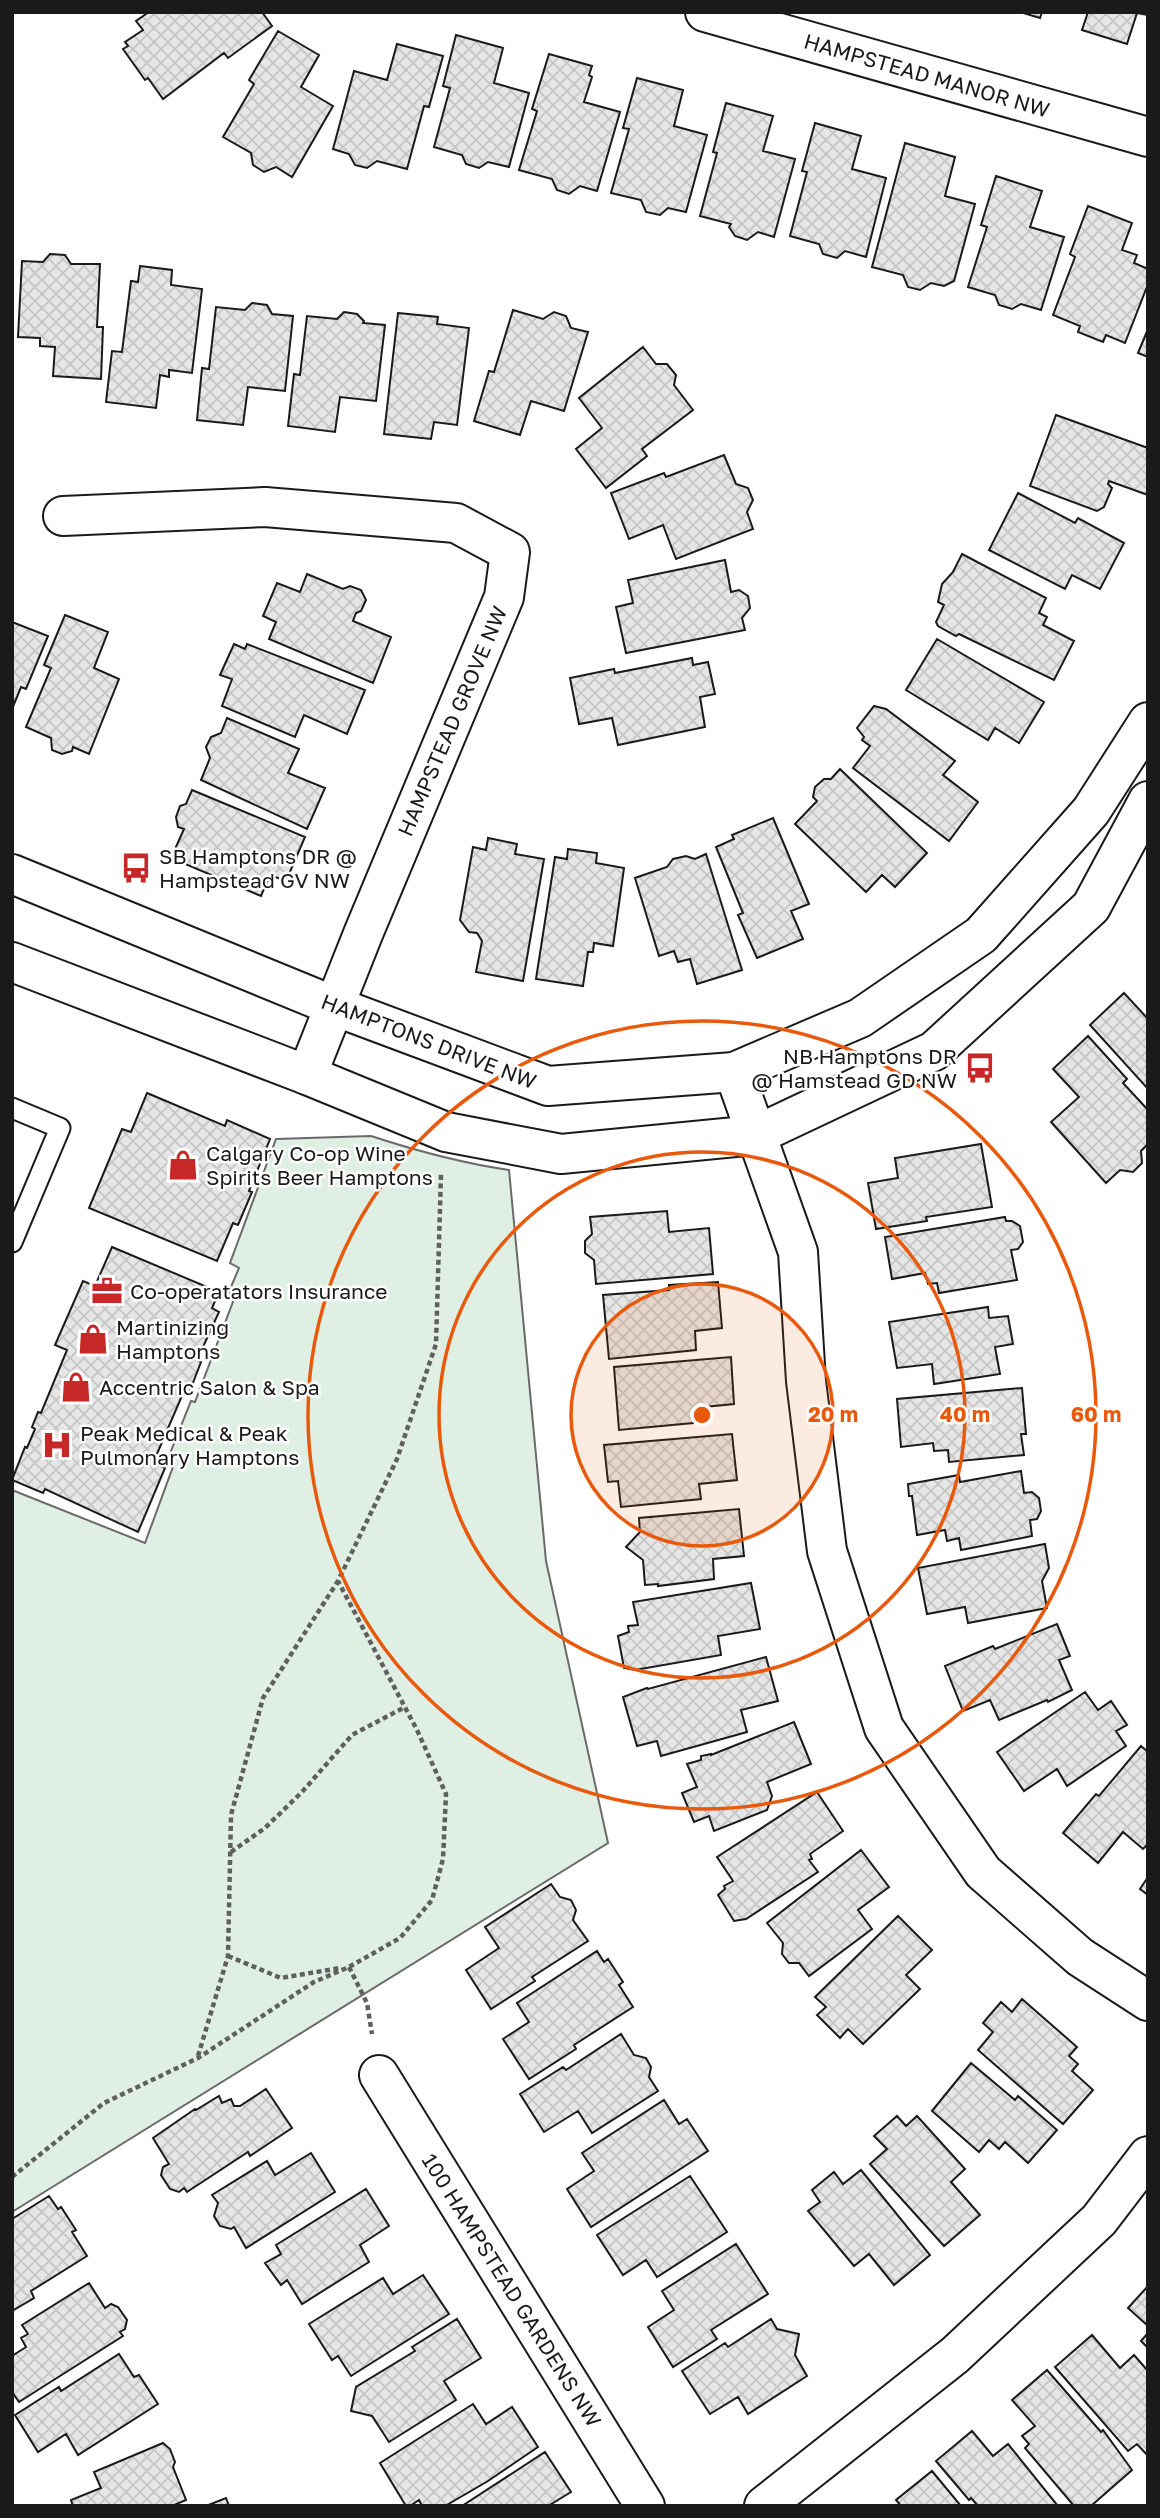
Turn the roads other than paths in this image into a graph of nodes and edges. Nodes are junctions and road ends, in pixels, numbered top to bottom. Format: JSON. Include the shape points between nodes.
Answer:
{"nodes":[{"id":1,"x":705,"y":12,"type":"edge"},
{"id":2,"x":1148,"y":137,"type":"edge"},
{"id":3,"x":63,"y":516,"type":"dead end"},
{"id":4,"x":1148,"y":722,"type":"edge"},
{"id":5,"x":1148,"y":801,"type":"edge"},
{"id":6,"x":12,"y":874,"type":"edge"},
{"id":7,"x":12,"y":962,"type":"edge"},
{"id":8,"x":334,"y":1006,"type":"junction"},
{"id":9,"x":734,"y":1072,"type":"junction"},
{"id":10,"x":307,"y":1075,"type":"junction"},
{"id":11,"x":12,"y":1108,"type":"edge"},
{"id":12,"x":756,"y":1135,"type":"junction"},
{"id":13,"x":12,"y":1242,"type":"edge"},
{"id":14,"x":1148,"y":2001,"type":"edge"},
{"id":15,"x":379,"y":2075,"type":"road end"},
{"id":16,"x":1148,"y":2156,"type":"edge"},
{"id":17,"x":645,"y":2506,"type":"edge"},
{"id":18,"x":764,"y":2506,"type":"edge"}],
"edges":[{"from":1,"to":2,"type":"street","name":"HAMPSTEAD MANOR NW"},
{"from":3,"to":8,"type":"street","name":"HAMPSTEAD GROVE NW","via":[[265,507],[456,523],[510,552],[504,597]]},
{"from":4,"to":9,"type":"street","name":"HAMPTONS DRIVE NW","via":[[1091,811],[981,935],[860,1018]]},
{"from":5,"to":12,"type":"street","via":[[1091,907],[933,1051]]},
{"from":6,"to":8,"type":"street","name":"HAMPTONS DRIVE NW"},
{"from":7,"to":10,"type":"street"},
{"from":8,"to":9,"type":"street","name":"HAMPTONS DRIVE NW","via":[[548,1086]]},
{"from":8,"to":10,"type":"street","name":"HAMPSTEAD GROVE NW"},
{"from":9,"to":12,"type":"street"},
{"from":10,"to":12,"type":"street","via":[[446,1132],[561,1154]]},
{"from":11,"to":13,"type":"lane","via":[[60,1128]]},
{"from":12,"to":14,"type":"street","via":[[798,1252],[806,1381],[827,1551],[884,1728],[983,1872],[1080,1957]]},
{"from":15,"to":17,"type":"street","name":"100 HAMPSTEAD GARDENS NW"},
{"from":16,"to":18,"type":"street","via":[[1099,2220],[955,2355]]}]}
